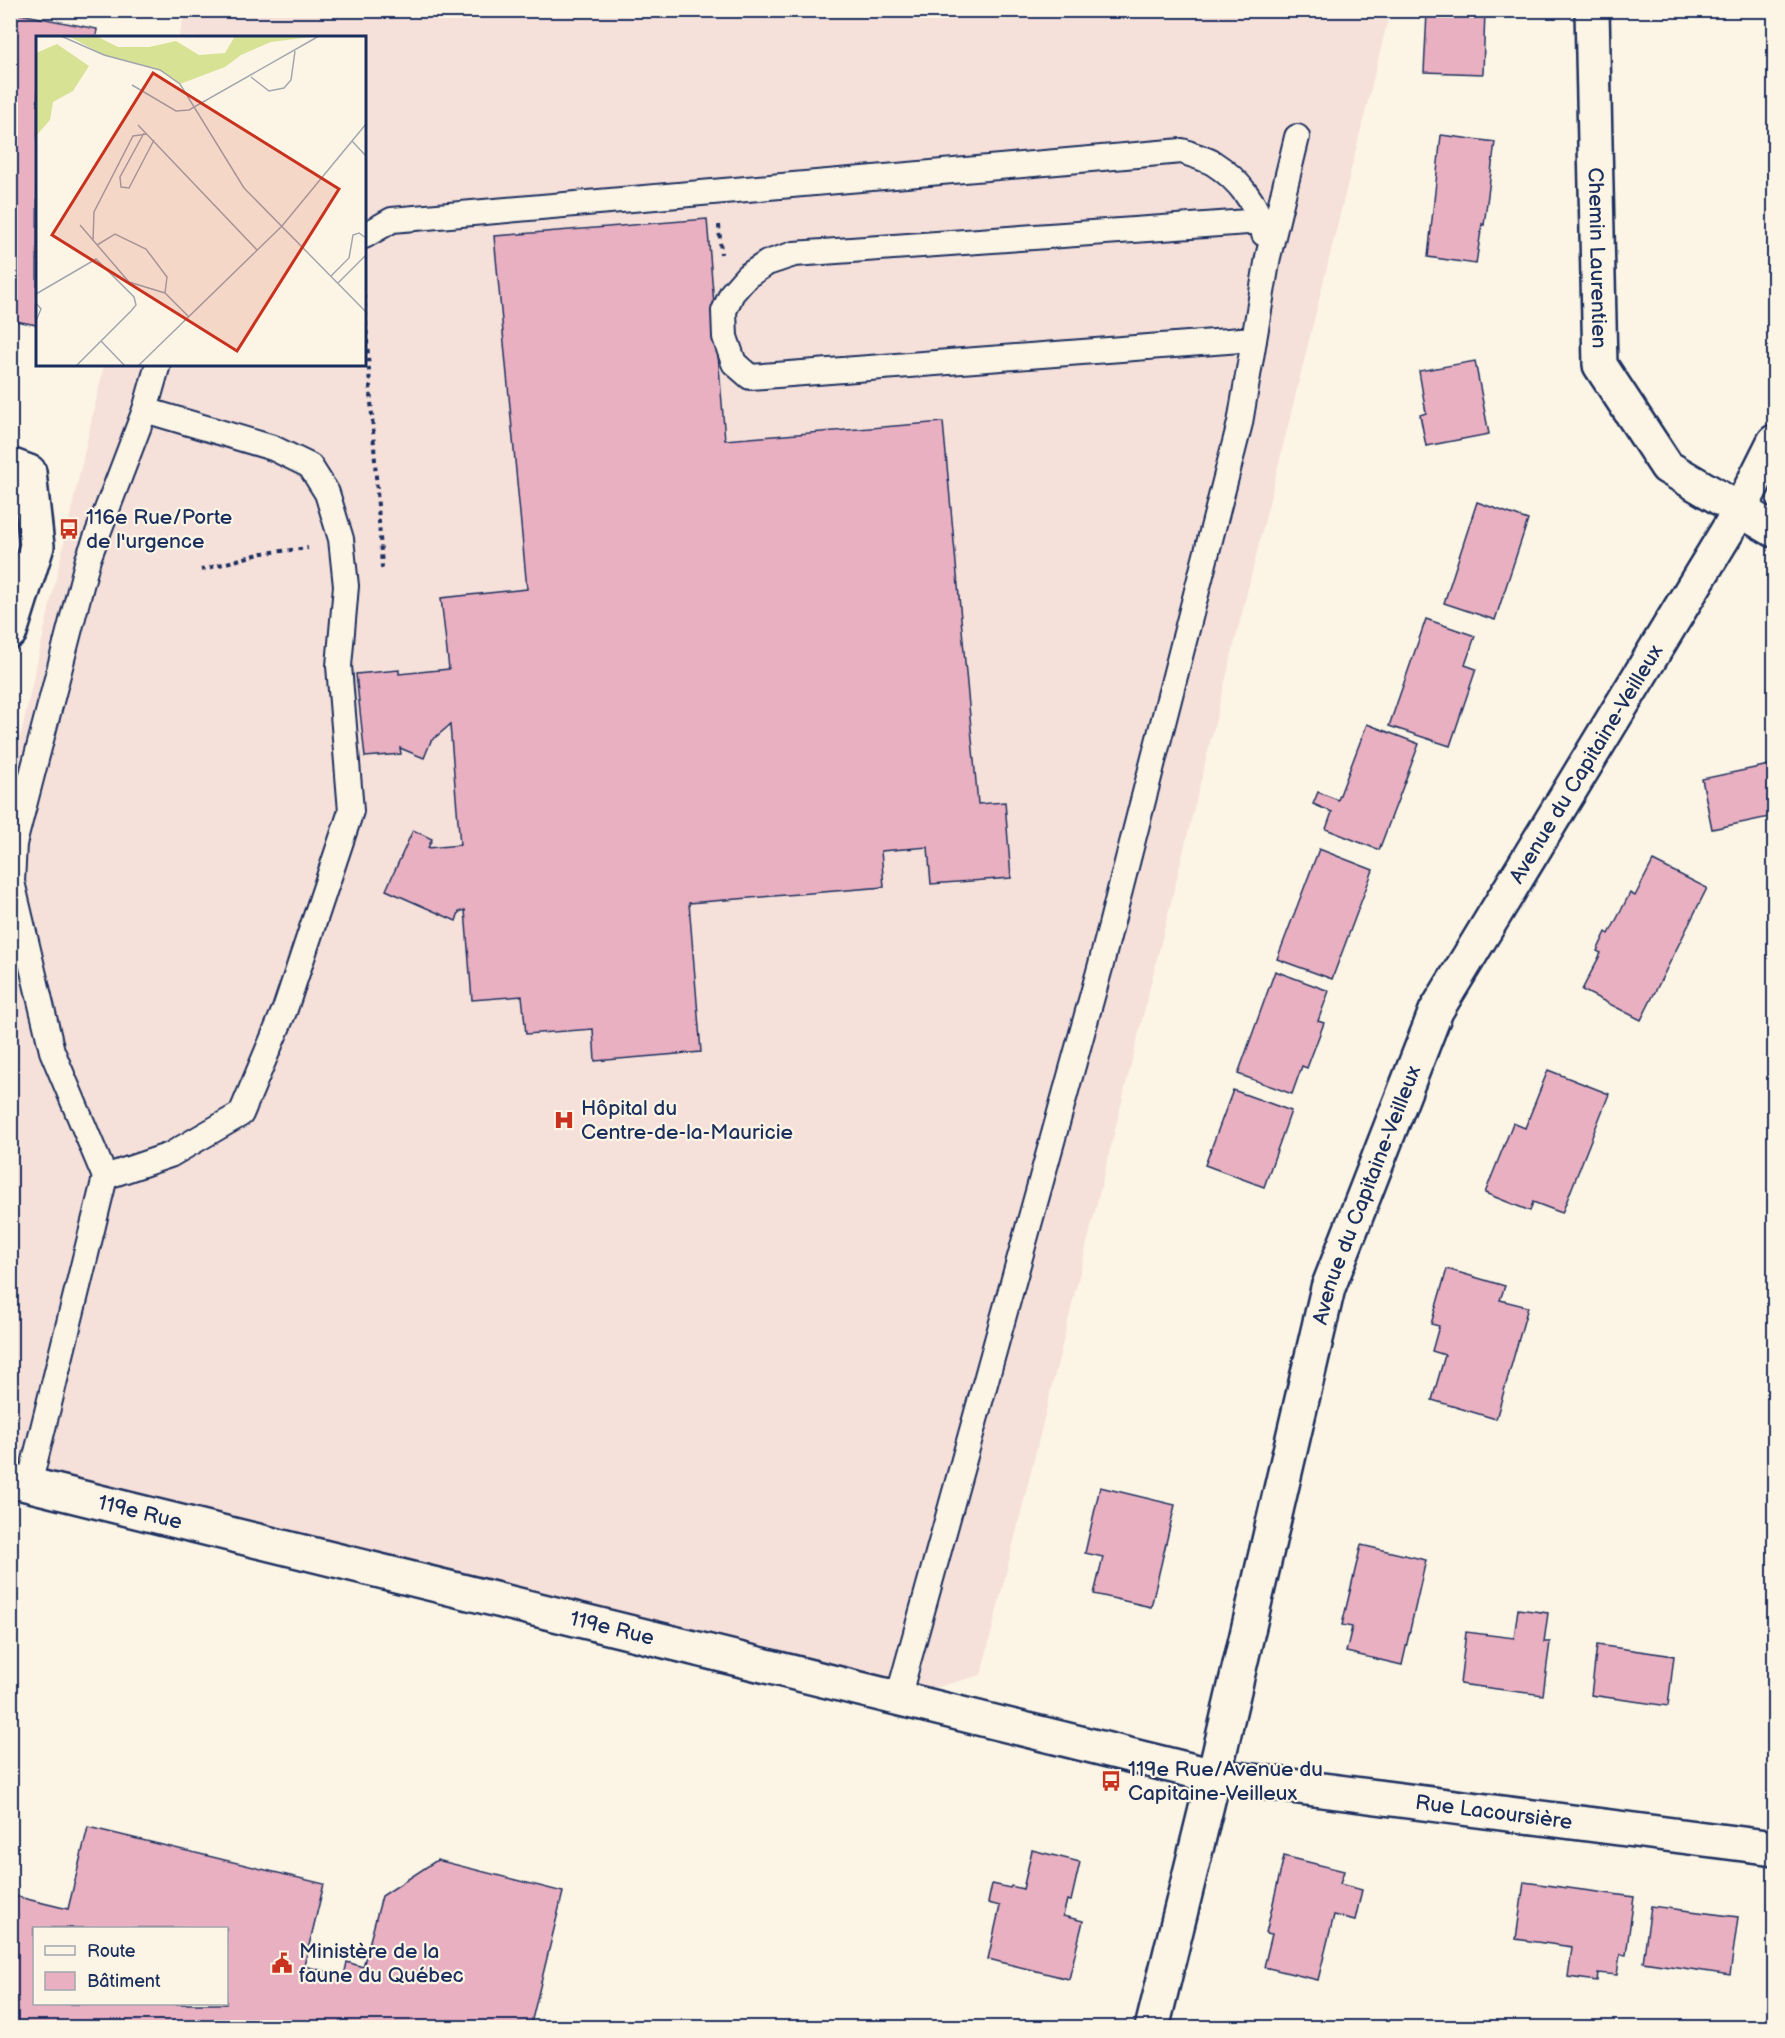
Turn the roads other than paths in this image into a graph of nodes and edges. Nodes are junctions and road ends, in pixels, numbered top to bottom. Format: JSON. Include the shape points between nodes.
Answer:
{"nodes":[{"id":1,"x":1592,"y":10,"type":"edge"},
{"id":2,"x":1297,"y":137,"type":"dead end"},
{"id":3,"x":1262,"y":221,"type":"junction"},
{"id":4,"x":366,"y":235,"type":"edge"},
{"id":5,"x":1268,"y":258,"type":"junction"},
{"id":6,"x":1254,"y":339,"type":"junction"},
{"id":7,"x":157,"y":366,"type":"edge"},
{"id":8,"x":144,"y":410,"type":"junction"},
{"id":9,"x":1774,"y":442,"type":"edge"},
{"id":10,"x":20,"y":469,"type":"edge"},
{"id":11,"x":1740,"y":510,"type":"junction"},
{"id":12,"x":1774,"y":530,"type":"edge"},
{"id":13,"x":10,"y":632,"type":"edge"},
{"id":14,"x":105,"y":1178,"type":"junction"},
{"id":15,"x":20,"y":1482,"type":"edge"},
{"id":16,"x":898,"y":1698,"type":"junction"},
{"id":17,"x":1214,"y":1776,"type":"junction"},
{"id":18,"x":1774,"y":1848,"type":"edge"},
{"id":19,"x":1152,"y":2028,"type":"edge"}],
"edges":[{"from":1,"to":11,"type":"street","name":"Chemin Laurentien","via":[[1600,365],[1667,467]]},
{"from":2,"to":5,"type":"lane"},
{"from":3,"to":4,"type":"lane","via":[[1240,185],[1213,163],[1182,151],[392,220]]},
{"from":3,"to":5,"type":"lane"},
{"from":3,"to":6,"type":"lane","via":[[794,254],[767,263],[747,276],[732,293],[724,311],[725,337],[734,363],[750,377]]},
{"from":5,"to":6,"type":"lane"},
{"from":6,"to":16,"type":"lane","via":[[1240,423],[1100,968]]},
{"from":7,"to":8,"type":"lane"},
{"from":8,"to":14,"type":"lane","via":[[88,559],[14,844],[12,882],[52,1051]]},
{"from":8,"to":14,"type":"lane","via":[[273,448],[309,466],[327,493],[341,539],[346,586],[339,666],[351,811],[285,1010],[241,1114],[170,1155]]},
{"from":9,"to":11,"type":"street","name":"Avenue du Capitaine-Veilleux"},
{"from":10,"to":13,"type":"street","via":[[37,546]]},
{"from":11,"to":12,"type":"street","name":"Chemin Laurentien"},
{"from":11,"to":17,"type":"street","name":"Avenue du Capitaine-Veilleux","via":[[1436,1011],[1328,1288]]},
{"from":14,"to":15,"type":"lane"},
{"from":15,"to":16,"type":"street","name":"119e Rue"},
{"from":16,"to":17,"type":"street","name":"119e Rue"},
{"from":17,"to":18,"type":"street","name":"Rue Lacoursière"},
{"from":17,"to":19,"type":"street","name":"Avenue du Capitaine-Veilleux"}]}
